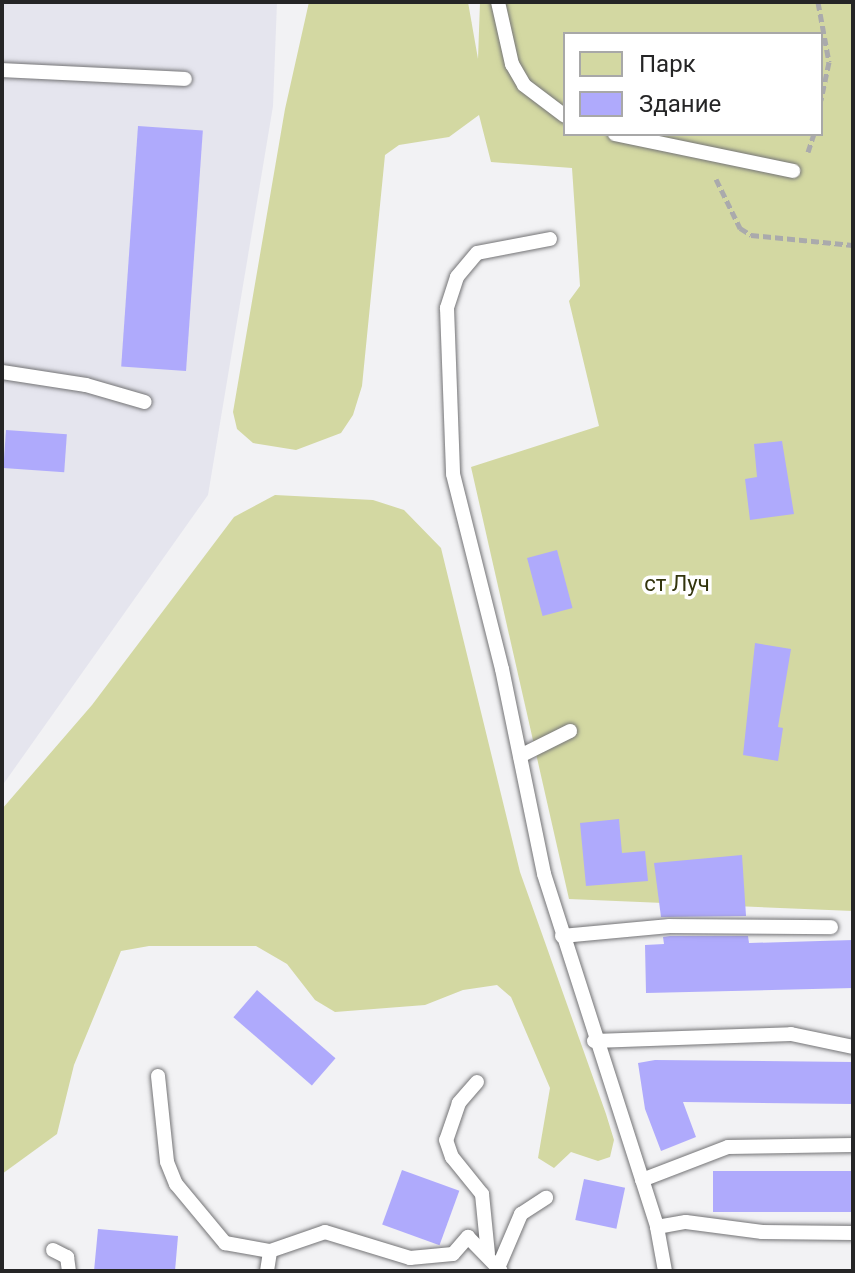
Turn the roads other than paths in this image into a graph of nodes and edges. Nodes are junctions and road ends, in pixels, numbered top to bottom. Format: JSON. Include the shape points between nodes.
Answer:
{"nodes":[{"id":1,"x":498,"y":2,"type":"edge"},
{"id":2,"x":2,"y":70,"type":"edge"},
{"id":3,"x":185,"y":79,"type":"dead end"},
{"id":4,"x":563,"y":114,"type":"edge"},
{"id":5,"x":623,"y":136,"type":"edge"},
{"id":6,"x":793,"y":171,"type":"dead end"},
{"id":7,"x":550,"y":239,"type":"dead end"},
{"id":8,"x":2,"y":372,"type":"edge"},
{"id":9,"x":145,"y":402,"type":"dead end"},
{"id":10,"x":570,"y":731,"type":"dead end"},
{"id":11,"x":520,"y":756,"type":"junction"},
{"id":12,"x":831,"y":927,"type":"dead end"},
{"id":13,"x":562,"y":936,"type":"junction"},
{"id":14,"x":594,"y":1041,"type":"junction"},
{"id":15,"x":853,"y":1047,"type":"edge"},
{"id":16,"x":158,"y":1076,"type":"dead end"},
{"id":17,"x":477,"y":1082,"type":"dead end"},
{"id":18,"x":853,"y":1145,"type":"edge"},
{"id":19,"x":642,"y":1180,"type":"junction"},
{"id":20,"x":546,"y":1198,"type":"dead end"},
{"id":21,"x":657,"y":1227,"type":"junction"},
{"id":22,"x":853,"y":1233,"type":"edge"},
{"id":23,"x":53,"y":1250,"type":"dead end"},
{"id":24,"x":270,"y":1251,"type":"junction"},
{"id":25,"x":488,"y":1254,"type":"junction"},
{"id":26,"x":499,"y":1269,"type":"edge"},
{"id":27,"x":69,"y":1271,"type":"edge"},
{"id":28,"x":267,"y":1271,"type":"edge"},
{"id":29,"x":665,"y":1271,"type":"edge"}],
"edges":[{"from":1,"to":4,"type":"lane","via":[[512,64],[524,85]]},
{"from":2,"to":3,"type":"lane"},
{"from":5,"to":6,"type":"lane"},
{"from":7,"to":11,"type":"lane","via":[[477,253],[457,277],[447,308],[453,474]]},
{"from":8,"to":9,"type":"lane","via":[[86,385]]},
{"from":10,"to":11,"type":"lane"},
{"from":11,"to":13,"type":"lane"},
{"from":12,"to":13,"type":"lane","via":[[670,926]]},
{"from":13,"to":14,"type":"lane"},
{"from":14,"to":15,"type":"lane","via":[[791,1034]]},
{"from":14,"to":19,"type":"lane"},
{"from":16,"to":24,"type":"lane","via":[[167,1162],[176,1184],[225,1243]]},
{"from":17,"to":25,"type":"lane","via":[[459,1103],[446,1140],[452,1157],[482,1194]]},
{"from":18,"to":19,"type":"lane","via":[[728,1147]]},
{"from":19,"to":21,"type":"lane"},
{"from":20,"to":26,"type":"lane","via":[[521,1214]]},
{"from":21,"to":22,"type":"lane","via":[[703,1222],[762,1232]]},
{"from":21,"to":29,"type":"lane"},
{"from":23,"to":27,"type":"lane","via":[[67,1257]]},
{"from":24,"to":25,"type":"lane","via":[[325,1232],[410,1258],[453,1254],[468,1237]]},
{"from":24,"to":28,"type":"lane"},
{"from":25,"to":26,"type":"lane"}]}
